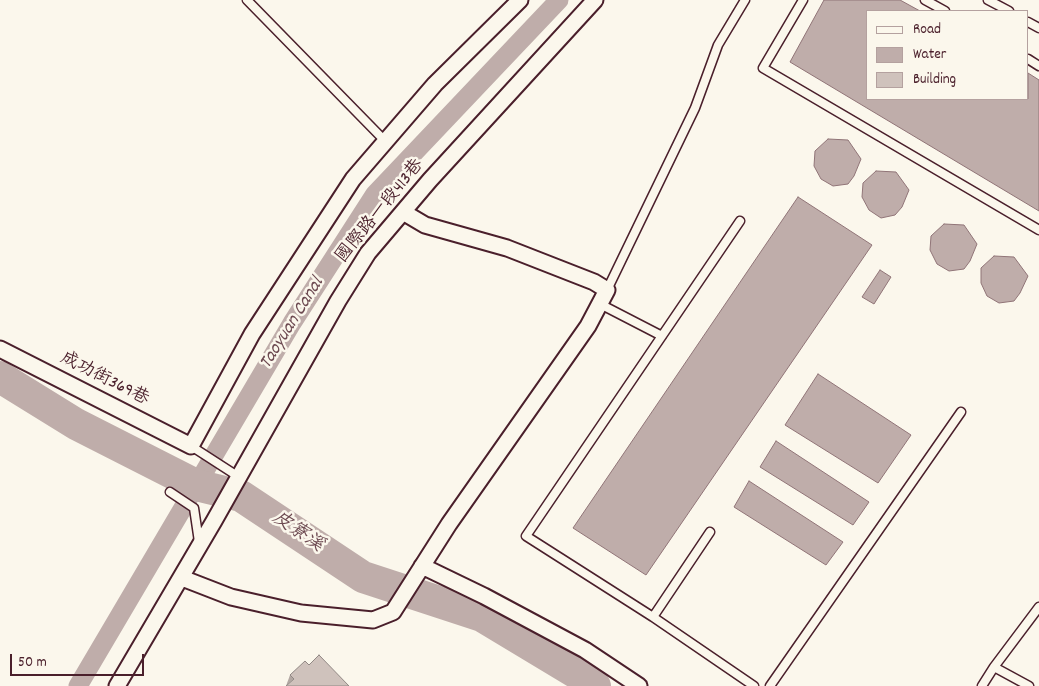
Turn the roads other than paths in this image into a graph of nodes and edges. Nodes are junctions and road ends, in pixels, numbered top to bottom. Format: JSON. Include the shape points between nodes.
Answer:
{"nodes":[{"id":1,"x":247,"y":0,"type":"edge"},
{"id":2,"x":520,"y":0,"type":"edge"},
{"id":3,"x":595,"y":0,"type":"edge"},
{"id":4,"x":745,"y":0,"type":"edge"},
{"id":5,"x":803,"y":0,"type":"edge"},
{"id":6,"x":926,"y":0,"type":"edge"},
{"id":7,"x":988,"y":0,"type":"edge"},
{"id":8,"x":943,"y":10,"type":"edge"},
{"id":9,"x":1006,"y":10,"type":"edge"},
{"id":10,"x":386,"y":142,"type":"junction"},
{"id":11,"x":403,"y":212,"type":"junction"},
{"id":12,"x":740,"y":221,"type":"dead end"},
{"id":13,"x":1039,"y":230,"type":"edge"},
{"id":14,"x":607,"y":290,"type":"junction"},
{"id":15,"x":600,"y":304,"type":"junction"},
{"id":16,"x":662,"y":336,"type":"junction"},
{"id":17,"x":0,"y":349,"type":"edge"},
{"id":18,"x":961,"y":412,"type":"dead end"},
{"id":19,"x":191,"y":446,"type":"junction"},
{"id":20,"x":239,"y":477,"type":"junction"},
{"id":21,"x":170,"y":492,"type":"dead end"},
{"id":22,"x":710,"y":532,"type":"dead end"},
{"id":23,"x":200,"y":547,"type":"junction"},
{"id":24,"x":420,"y":570,"type":"junction"},
{"id":25,"x":182,"y":578,"type":"junction"},
{"id":26,"x":1039,"y":607,"type":"edge"},
{"id":27,"x":653,"y":617,"type":"junction"},
{"id":28,"x":994,"y":667,"type":"junction"},
{"id":29,"x":117,"y":686,"type":"edge"},
{"id":30,"x":639,"y":686,"type":"edge"},
{"id":31,"x":754,"y":686,"type":"edge"},
{"id":32,"x":770,"y":686,"type":"edge"},
{"id":33,"x":982,"y":686,"type":"edge"},
{"id":34,"x":1029,"y":686,"type":"edge"}],
"edges":[{"from":1,"to":10,"type":"lane"},
{"from":2,"to":10,"type":"street","via":[[435,84]]},
{"from":3,"to":11,"type":"street","name":"國際路一段413巷"},
{"from":4,"to":14,"type":"lane","via":[[718,45],[695,108]]},
{"from":5,"to":13,"type":"lane","via":[[763,68]]},
{"from":6,"to":8,"type":"lane"},
{"from":7,"to":9,"type":"lane"},
{"from":10,"to":19,"type":"street","via":[[353,179],[258,326]]},
{"from":11,"to":14,"type":"street","via":[[425,225],[508,248]]},
{"from":11,"to":20,"type":"street","name":"國際路一段413巷","via":[[368,253],[338,301]]},
{"from":12,"to":16,"type":"lane"},
{"from":14,"to":15,"type":"street"},
{"from":15,"to":16,"type":"lane"},
{"from":15,"to":24,"type":"street"},
{"from":16,"to":27,"type":"lane","via":[[526,536]]},
{"from":17,"to":19,"type":"street","name":"成功街369巷"},
{"from":18,"to":32,"type":"lane"},
{"from":19,"to":20,"type":"lane"},
{"from":20,"to":23,"type":"street","name":"國際路一段413巷"},
{"from":21,"to":23,"type":"lane","via":[[194,508]]},
{"from":22,"to":27,"type":"lane"},
{"from":23,"to":25,"type":"street"},
{"from":24,"to":25,"type":"street","via":[[394,612],[373,620],[301,614],[231,596]]},
{"from":24,"to":30,"type":"street","via":[[484,596],[585,650]]},
{"from":25,"to":29,"type":"street"},
{"from":26,"to":28,"type":"lane"},
{"from":27,"to":31,"type":"lane"},
{"from":28,"to":33,"type":"lane"},
{"from":28,"to":34,"type":"lane"}]}
